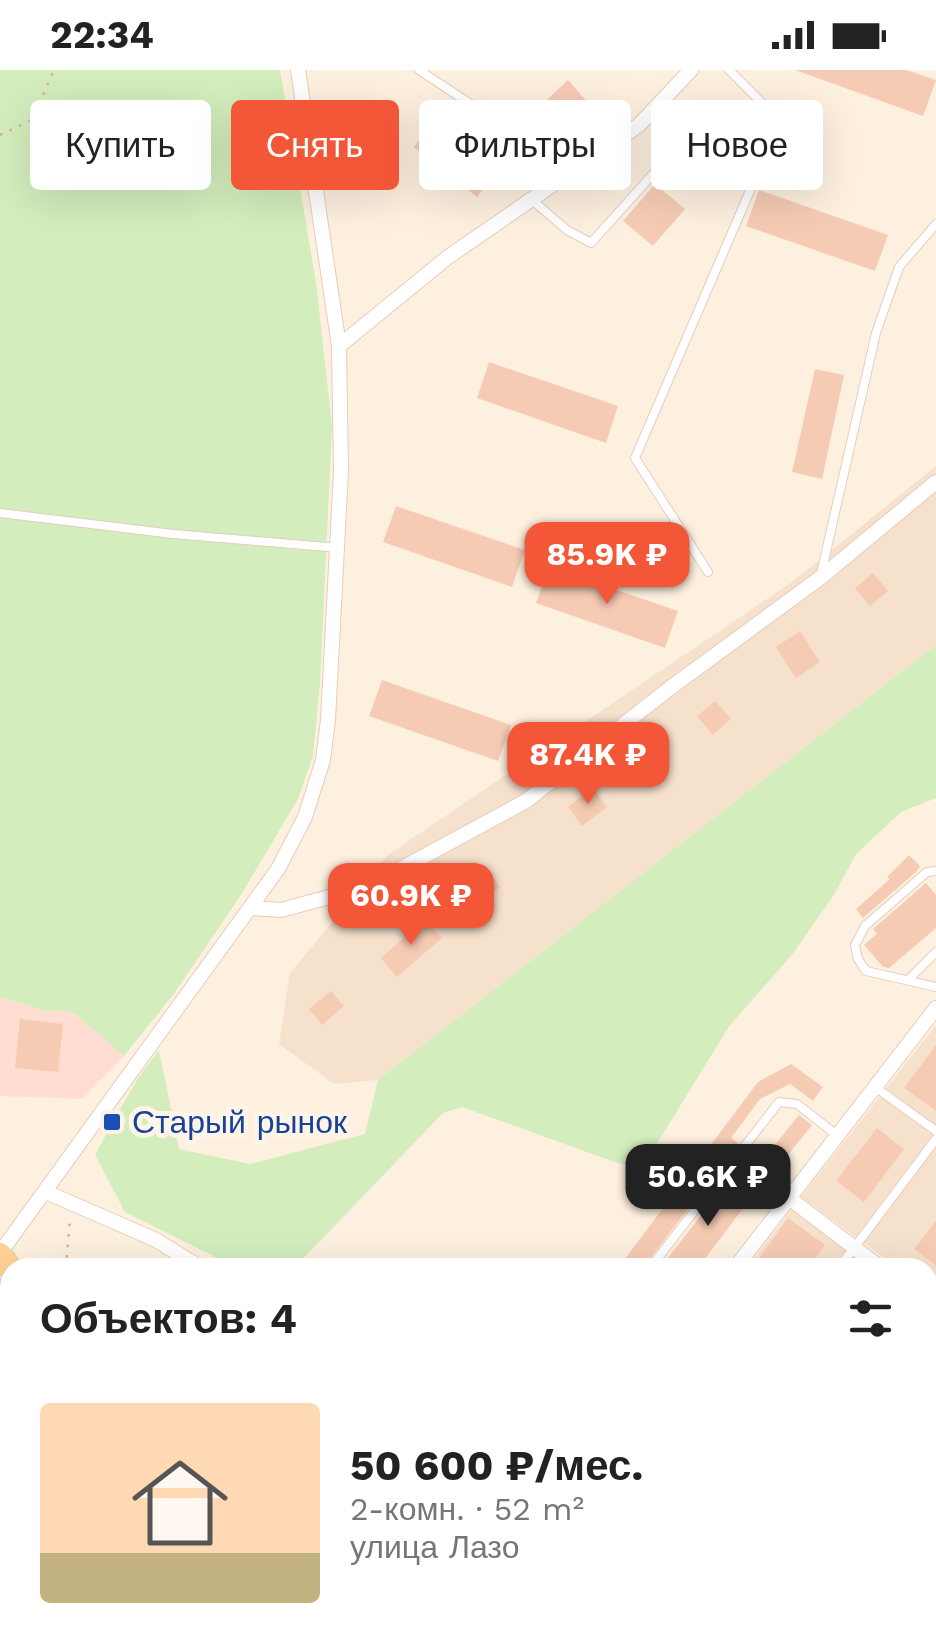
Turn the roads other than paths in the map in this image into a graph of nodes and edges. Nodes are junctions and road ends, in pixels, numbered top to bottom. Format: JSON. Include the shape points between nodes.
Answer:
{"nodes":[{"id":1,"x":298,"y":70,"type":"edge"},
{"id":2,"x":418,"y":70,"type":"edge"},
{"id":3,"x":691,"y":70,"type":"edge"},
{"id":4,"x":729,"y":70,"type":"edge"},
{"id":5,"x":464,"y":100,"type":"edge"},
{"id":6,"x":651,"y":176,"type":"edge"},
{"id":7,"x":532,"y":200,"type":"junction"},
{"id":8,"x":936,"y":224,"type":"edge"},
{"id":9,"x":339,"y":346,"type":"junction"},
{"id":10,"x":936,"y":482,"type":"edge"},
{"id":11,"x":0,"y":513,"type":"edge"},
{"id":12,"x":339,"y":548,"type":"junction"},
{"id":13,"x":708,"y":572,"type":"dead end"},
{"id":14,"x":820,"y":578,"type":"junction"},
{"id":15,"x":936,"y":871,"type":"edge"},
{"id":16,"x":251,"y":908,"type":"junction"},
{"id":17,"x":936,"y":952,"type":"edge"},
{"id":18,"x":908,"y":980,"type":"junction"},
{"id":19,"x":936,"y":987,"type":"edge"},
{"id":20,"x":936,"y":1008,"type":"edge"},
{"id":21,"x":876,"y":1087,"type":"junction"},
{"id":22,"x":936,"y":1131,"type":"edge"},
{"id":23,"x":838,"y":1136,"type":"junction"},
{"id":24,"x":936,"y":1140,"type":"edge"},
{"id":25,"x":725,"y":1171,"type":"junction"},
{"id":26,"x":46,"y":1192,"type":"junction"},
{"id":27,"x":784,"y":1204,"type":"junction"},
{"id":28,"x":854,"y":1247,"type":"junction"},
{"id":29,"x":0,"y":1253,"type":"edge"},
{"id":30,"x":185,"y":1258,"type":"edge"},
{"id":31,"x":658,"y":1258,"type":"edge"},
{"id":32,"x":742,"y":1258,"type":"edge"},
{"id":33,"x":846,"y":1258,"type":"edge"},
{"id":34,"x":869,"y":1258,"type":"edge"}],
"edges":[{"from":1,"to":9,"type":"street"},
{"from":2,"to":5,"type":"lane"},
{"from":3,"to":7,"type":"street","via":[[639,125]]},
{"from":4,"to":13,"type":"lane","via":[[767,108],[752,186],[635,458]]},
{"from":6,"to":7,"type":"lane","via":[[591,244]]},
{"from":7,"to":9,"type":"street","via":[[448,256]]},
{"from":8,"to":14,"type":"lane","via":[[898,266],[876,333]]},
{"from":9,"to":12,"type":"street"},
{"from":10,"to":14,"type":"street"},
{"from":11,"to":12,"type":"lane"},
{"from":12,"to":16,"type":"street","via":[[323,760],[294,841]]},
{"from":14,"to":16,"type":"street","via":[[526,801],[344,893],[281,910]]},
{"from":15,"to":18,"type":"lane","via":[[865,926],[855,945],[866,971]]},
{"from":16,"to":26,"type":"street"},
{"from":17,"to":18,"type":"lane"},
{"from":18,"to":19,"type":"lane"},
{"from":20,"to":21,"type":"street"},
{"from":21,"to":22,"type":"lane"},
{"from":21,"to":23,"type":"street"},
{"from":23,"to":25,"type":"lane","via":[[797,1104],[779,1102]]},
{"from":23,"to":27,"type":"street"},
{"from":24,"to":28,"type":"lane"},
{"from":25,"to":27,"type":"lane"},
{"from":25,"to":31,"type":"lane"},
{"from":26,"to":29,"type":"street"},
{"from":26,"to":30,"type":"street"},
{"from":27,"to":28,"type":"street"},
{"from":27,"to":32,"type":"street"},
{"from":28,"to":33,"type":"lane"},
{"from":28,"to":34,"type":"street"}]}
